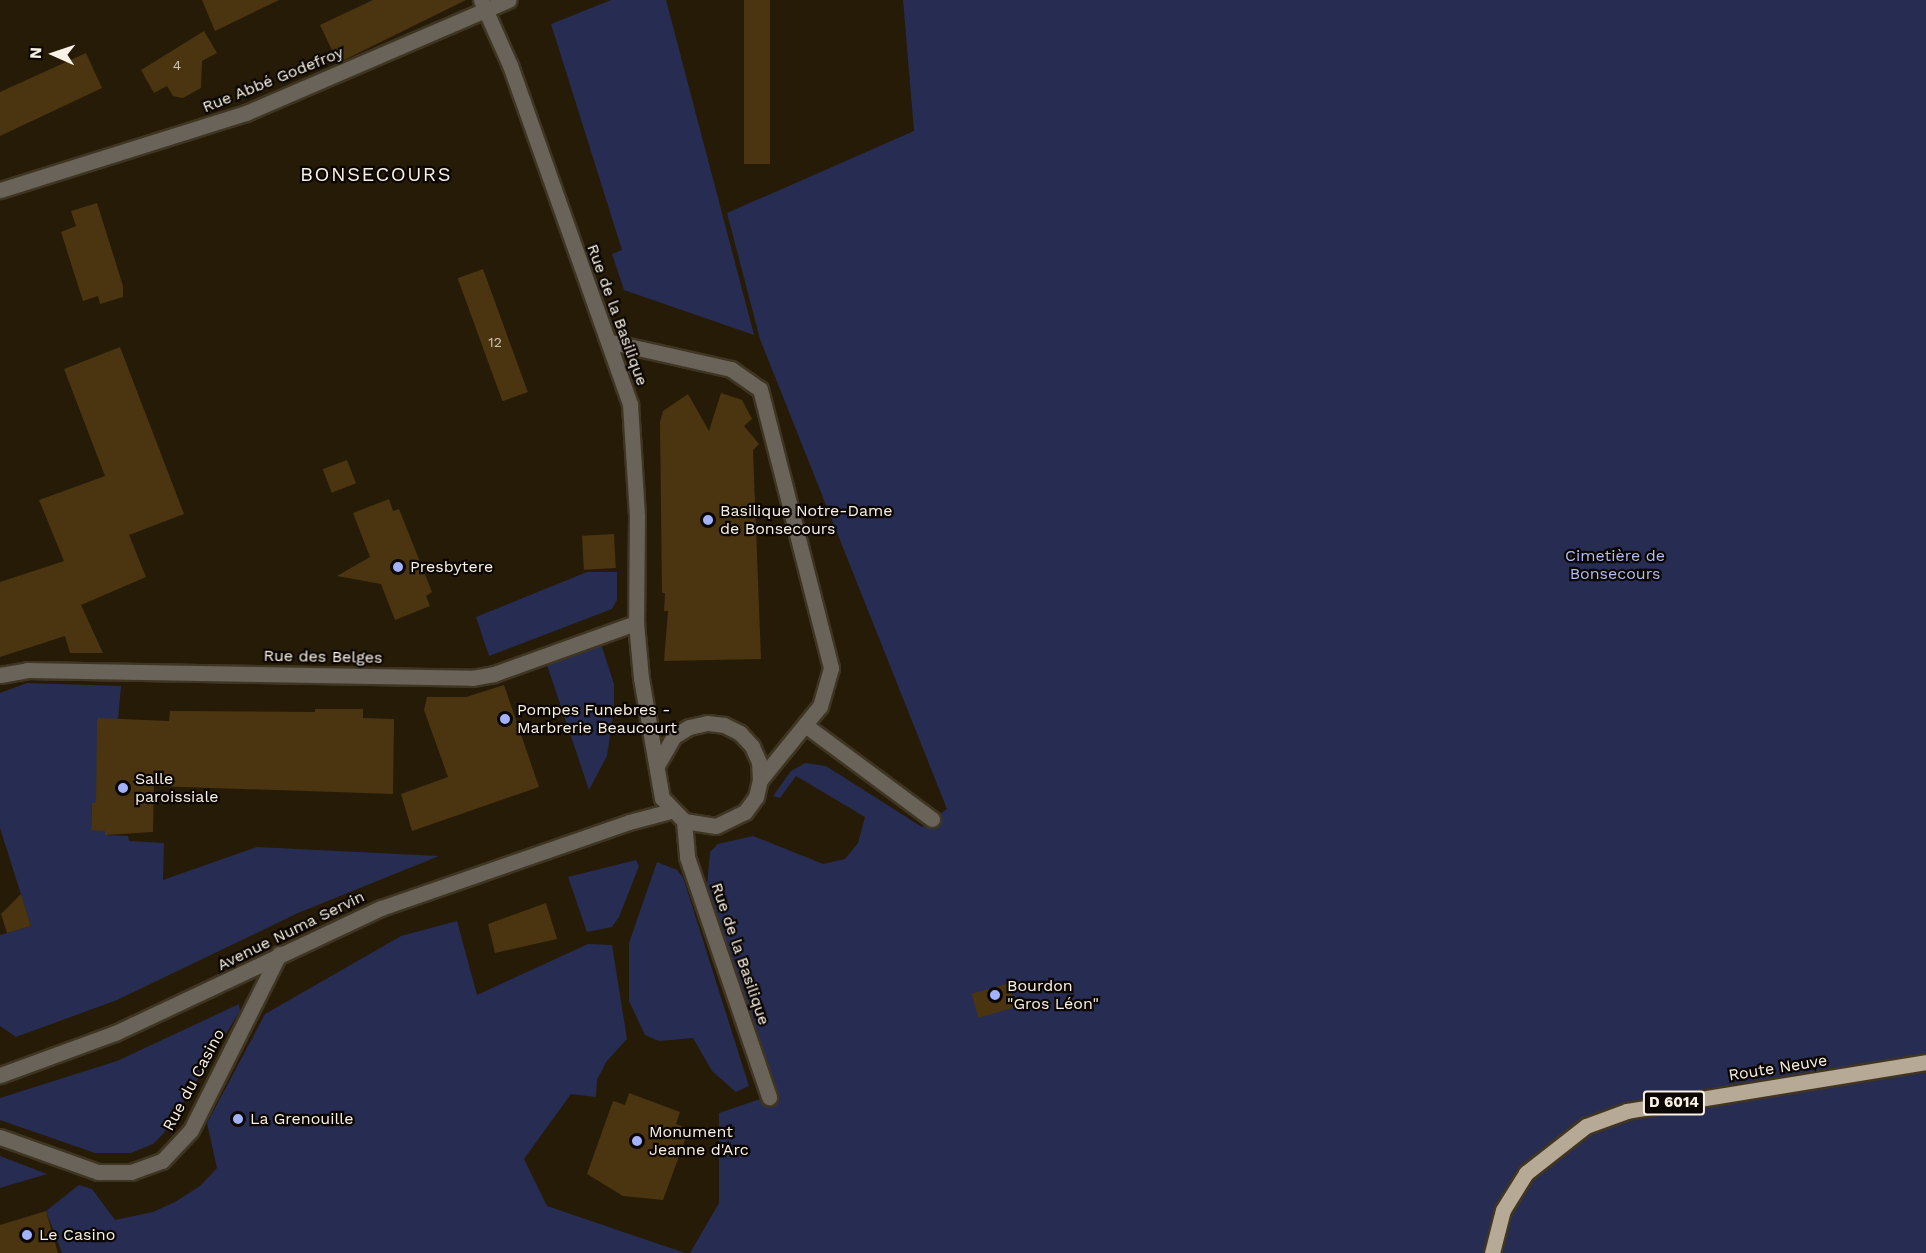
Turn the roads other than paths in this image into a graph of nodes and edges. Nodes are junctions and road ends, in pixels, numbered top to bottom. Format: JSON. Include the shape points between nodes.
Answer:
{"nodes":[{"id":1,"x":509,"y":0,"type":"edge"},
{"id":2,"x":483,"y":5,"type":"edge"},
{"id":3,"x":0,"y":190,"type":"edge"},
{"id":4,"x":611,"y":342,"type":"junction"},
{"id":5,"x":636,"y":623,"type":"junction"},
{"id":6,"x":0,"y":675,"type":"edge"},
{"id":7,"x":805,"y":725,"type":"junction"},
{"id":8,"x":658,"y":764,"type":"junction"},
{"id":9,"x":760,"y":780,"type":"junction"},
{"id":10,"x":671,"y":811,"type":"junction"},
{"id":11,"x":932,"y":819,"type":"dead end"},
{"id":12,"x":684,"y":821,"type":"junction"},
{"id":13,"x":279,"y":954,"type":"junction"},
{"id":14,"x":1926,"y":1062,"type":"edge"},
{"id":15,"x":0,"y":1075,"type":"edge"},
{"id":16,"x":769,"y":1096,"type":"dead end"},
{"id":17,"x":0,"y":1137,"type":"edge"},
{"id":18,"x":1492,"y":1253,"type":"edge"}],
"edges":[{"from":1,"to":2,"type":"street","name":"Rue Abbé Godefroy"},
{"from":2,"to":3,"type":"street","name":"Rue Abbé Godefroy","via":[[246,113]]},
{"from":2,"to":4,"type":"street","name":"Rue de la Basilique","via":[[510,65],[597,318]]},
{"from":4,"to":5,"type":"street","name":"Rue de la Basilique","via":[[630,404],[637,516]]},
{"from":4,"to":7,"type":"street","name":"Rue de la Basilique","via":[[731,369],[760,389],[831,668],[820,706]]},
{"from":5,"to":6,"type":"street","name":"Rue des Belges","via":[[482,677],[35,670]]},
{"from":5,"to":8,"type":"street","name":"Rue de la Basilique","via":[[641,678]]},
{"from":7,"to":9,"type":"street","name":"Rue de la Basilique"},
{"from":7,"to":11,"type":"street"},
{"from":8,"to":9,"type":"street","via":[[674,736],[689,727],[724,725],[740,733],[752,746],[759,762]]},
{"from":8,"to":10,"type":"street","name":"Rue de la Basilique","via":[[657,782]]},
{"from":9,"to":12,"type":"street","name":"Rue de la Basilique","via":[[756,797],[732,821],[716,826]]},
{"from":10,"to":12,"type":"street","name":"Rue de la Basilique"},
{"from":10,"to":13,"type":"street","name":"Avenue Numa Servin","via":[[381,908]]},
{"from":12,"to":16,"type":"street","name":"Rue de la Basilique","via":[[687,857]]},
{"from":13,"to":15,"type":"street","name":"Avenue Numa Servin","via":[[115,1033]]},
{"from":13,"to":17,"type":"street","name":"Rue du Casino","via":[[191,1130],[162,1161],[131,1172],[98,1172]]},
{"from":14,"to":18,"type":"main road","name":"Route Neuve","number":"D 6014","via":[[1627,1111],[1586,1126],[1526,1173],[1503,1210]]}]}
